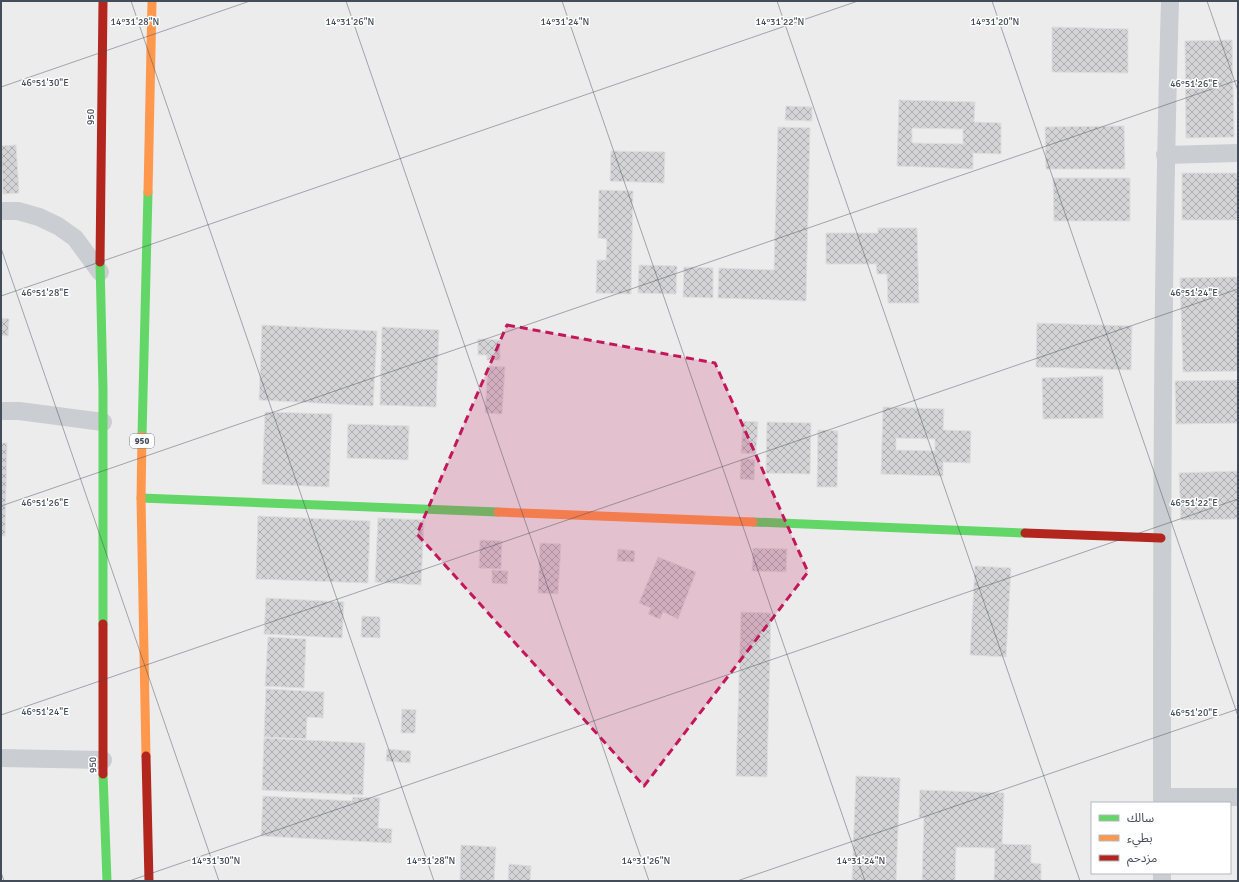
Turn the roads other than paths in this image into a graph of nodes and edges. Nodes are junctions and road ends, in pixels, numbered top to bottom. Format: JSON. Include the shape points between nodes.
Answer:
{"nodes":[{"id":1,"x":103,"y":1,"type":"edge"},
{"id":2,"x":152,"y":1,"type":"edge"},
{"id":3,"x":1170,"y":1,"type":"edge"},
{"id":4,"x":1238,"y":153,"type":"edge"},
{"id":5,"x":1165,"y":155,"type":"junction"},
{"id":6,"x":1,"y":211,"type":"edge"},
{"id":7,"x":100,"y":272,"type":"junction"},
{"id":8,"x":1,"y":412,"type":"edge"},
{"id":9,"x":103,"y":422,"type":"junction"},
{"id":10,"x":141,"y":498,"type":"junction"},
{"id":11,"x":1161,"y":538,"type":"junction"},
{"id":12,"x":1,"y":758,"type":"edge"},
{"id":13,"x":103,"y":760,"type":"junction"},
{"id":14,"x":1238,"y":797,"type":"edge"},
{"id":15,"x":1162,"y":800,"type":"edge"},
{"id":16,"x":107,"y":881,"type":"edge"},
{"id":17,"x":150,"y":881,"type":"edge"}],
"edges":[{"from":1,"to":7,"type":"main road","name":"950","number":"950"},
{"from":2,"to":10,"type":"main road","number":"950"},
{"from":3,"to":5,"type":"street"},
{"from":4,"to":5,"type":"street"},
{"from":5,"to":11,"type":"street"},
{"from":6,"to":7,"type":"street","via":[[18,211],[58,226],[75,238]]},
{"from":7,"to":9,"type":"main road","name":"950","number":"950"},
{"from":8,"to":9,"type":"street","via":[[19,411]]},
{"from":9,"to":13,"type":"main road","name":"950","number":"950"},
{"from":10,"to":11,"type":"main road"},
{"from":10,"to":17,"type":"main road","number":"950"},
{"from":11,"to":15,"type":"street"},
{"from":12,"to":13,"type":"street"},
{"from":13,"to":16,"type":"main road","name":"950","number":"950"},
{"from":14,"to":15,"type":"street"}]}
